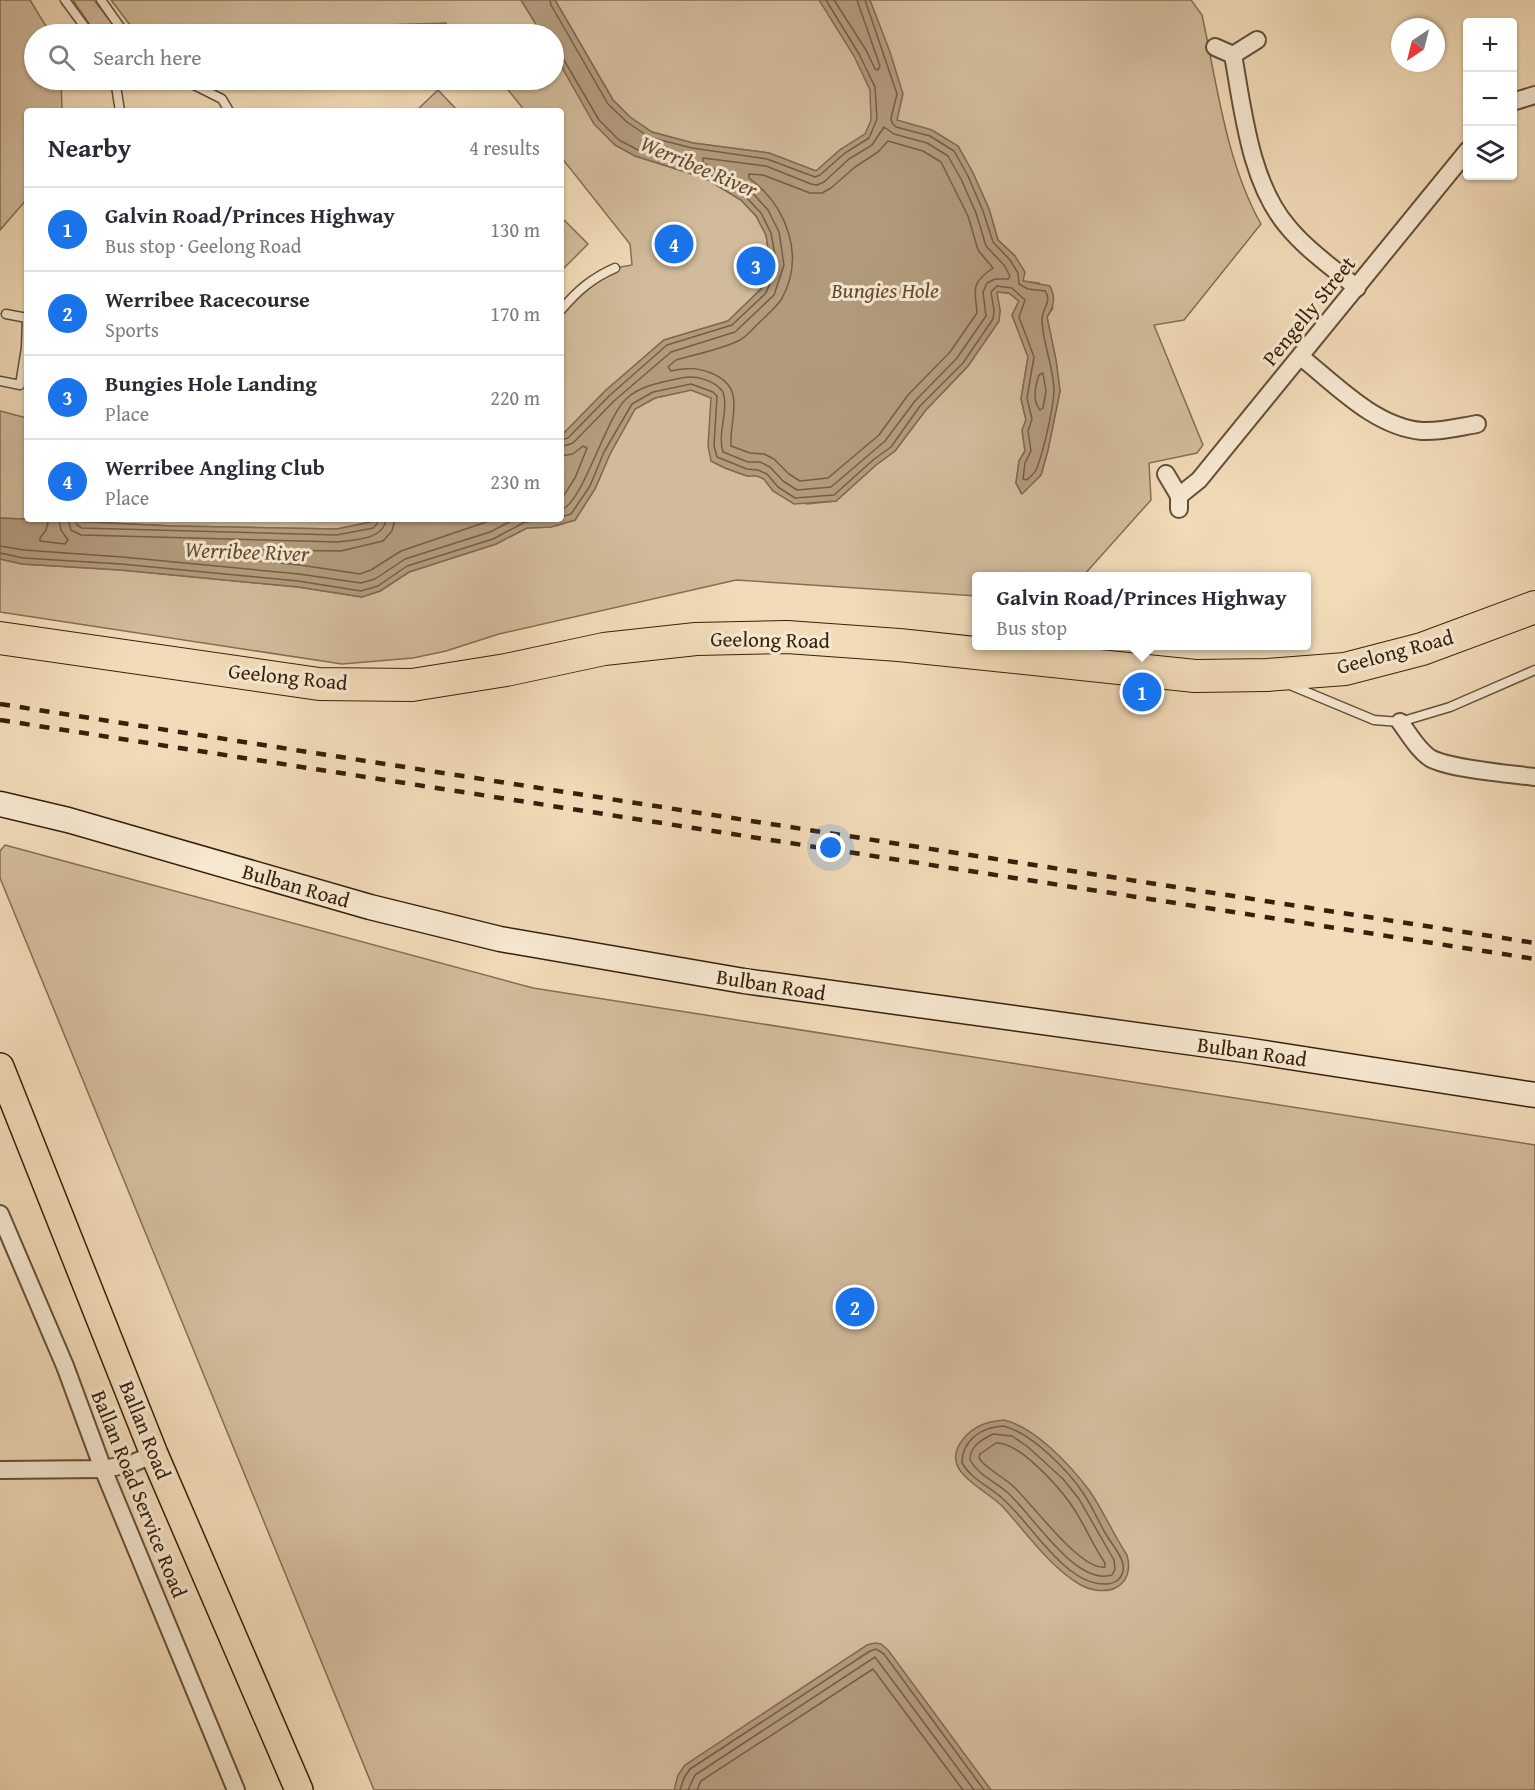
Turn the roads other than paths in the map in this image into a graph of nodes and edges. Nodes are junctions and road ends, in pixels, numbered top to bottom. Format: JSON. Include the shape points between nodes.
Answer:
{"nodes":[{"id":1,"x":65,"y":0,"type":"edge"},
{"id":2,"x":100,"y":0,"type":"edge"},
{"id":3,"x":83,"y":24,"type":"edge"},
{"id":4,"x":118,"y":24,"type":"edge"},
{"id":5,"x":1257,"y":40,"type":"dead end"},
{"id":6,"x":1215,"y":47,"type":"dead end"},
{"id":7,"x":1233,"y":55,"type":"junction"},
{"id":8,"x":117,"y":90,"type":"edge"},
{"id":9,"x":204,"y":90,"type":"edge"},
{"id":10,"x":1535,"y":96,"type":"edge"},
{"id":11,"x":1517,"y":101,"type":"edge"},
{"id":12,"x":120,"y":108,"type":"edge"},
{"id":13,"x":227,"y":108,"type":"edge"},
{"id":14,"x":1463,"y":155,"type":"edge"},
{"id":15,"x":615,"y":268,"type":"dead end"},
{"id":16,"x":1357,"y":288,"type":"junction"},
{"id":17,"x":564,"y":307,"type":"edge"},
{"id":18,"x":6,"y":314,"type":"dead end"},
{"id":19,"x":24,"y":318,"type":"edge"},
{"id":20,"x":1301,"y":357,"type":"junction"},
{"id":21,"x":24,"y":360,"type":"edge"},
{"id":22,"x":0,"y":381,"type":"edge"},
{"id":23,"x":1477,"y":424,"type":"dead end"},
{"id":24,"x":1166,"y":474,"type":"dead end"},
{"id":25,"x":1535,"y":607,"type":"edge"},
{"id":26,"x":0,"y":638,"type":"edge"},
{"id":27,"x":1535,"y":670,"type":"edge"},
{"id":28,"x":1268,"y":675,"type":"junction"},
{"id":29,"x":1400,"y":722,"type":"junction"},
{"id":30,"x":1535,"y":777,"type":"edge"},
{"id":31,"x":7,"y":810,"type":"edge"},
{"id":32,"x":0,"y":1067,"type":"edge"},
{"id":33,"x":1535,"y":1095,"type":"edge"},
{"id":34,"x":0,"y":1214,"type":"edge"},
{"id":35,"x":154,"y":1454,"type":"junction"},
{"id":36,"x":103,"y":1469,"type":"junction"},
{"id":37,"x":0,"y":1470,"type":"edge"},
{"id":38,"x":236,"y":1790,"type":"edge"},
{"id":39,"x":299,"y":1790,"type":"edge"}],
"edges":[{"from":1,"to":3,"type":"lane"},
{"from":2,"to":4,"type":"lane"},
{"from":5,"to":7,"type":"street"},
{"from":6,"to":7,"type":"street"},
{"from":7,"to":16,"type":"street","via":[[1246,131],[1273,205],[1307,247]]},
{"from":8,"to":12,"type":"lane"},
{"from":9,"to":13,"type":"lane","via":[[222,99]]},
{"from":10,"to":11,"type":"street"},
{"from":14,"to":16,"type":"street","name":"Pengelly Street"},
{"from":15,"to":17,"type":"lane","via":[[582,287]]},
{"from":16,"to":20,"type":"street","name":"Pengelly Street"},
{"from":18,"to":19,"type":"lane"},
{"from":20,"to":23,"type":"street","via":[[1378,417],[1396,425],[1421,431]]},
{"from":20,"to":24,"type":"street","name":"Pengelly Street","via":[[1179,503]]},
{"from":21,"to":22,"type":"lane","via":[[20,384]]},
{"from":25,"to":28,"type":"highway","name":"Geelong Road","via":[[1422,649],[1345,669]]},
{"from":26,"to":28,"type":"highway","name":"Geelong Road","via":[[319,684],[412,685],[604,649],[696,639],[787,637],[1195,676]]},
{"from":27,"to":29,"type":"lane","via":[[1450,707]]},
{"from":28,"to":29,"type":"lane","via":[[1374,720]]},
{"from":29,"to":30,"type":"street","via":[[1430,758]]},
{"from":31,"to":33,"type":"street","name":"Bulban Road","via":[[500,939],[744,981],[1245,1050]]},
{"from":32,"to":35,"type":"main road","name":"Ballan Road"},
{"from":34,"to":36,"type":"street","name":"Ballan Road Service Road","via":[[65,1366]]},
{"from":35,"to":36,"type":"street","via":[[131,1464]]},
{"from":35,"to":39,"type":"main road","name":"Ballan Road"},
{"from":36,"to":37,"type":"street"},
{"from":36,"to":38,"type":"street","name":"Ballan Road Service Road"}]}
